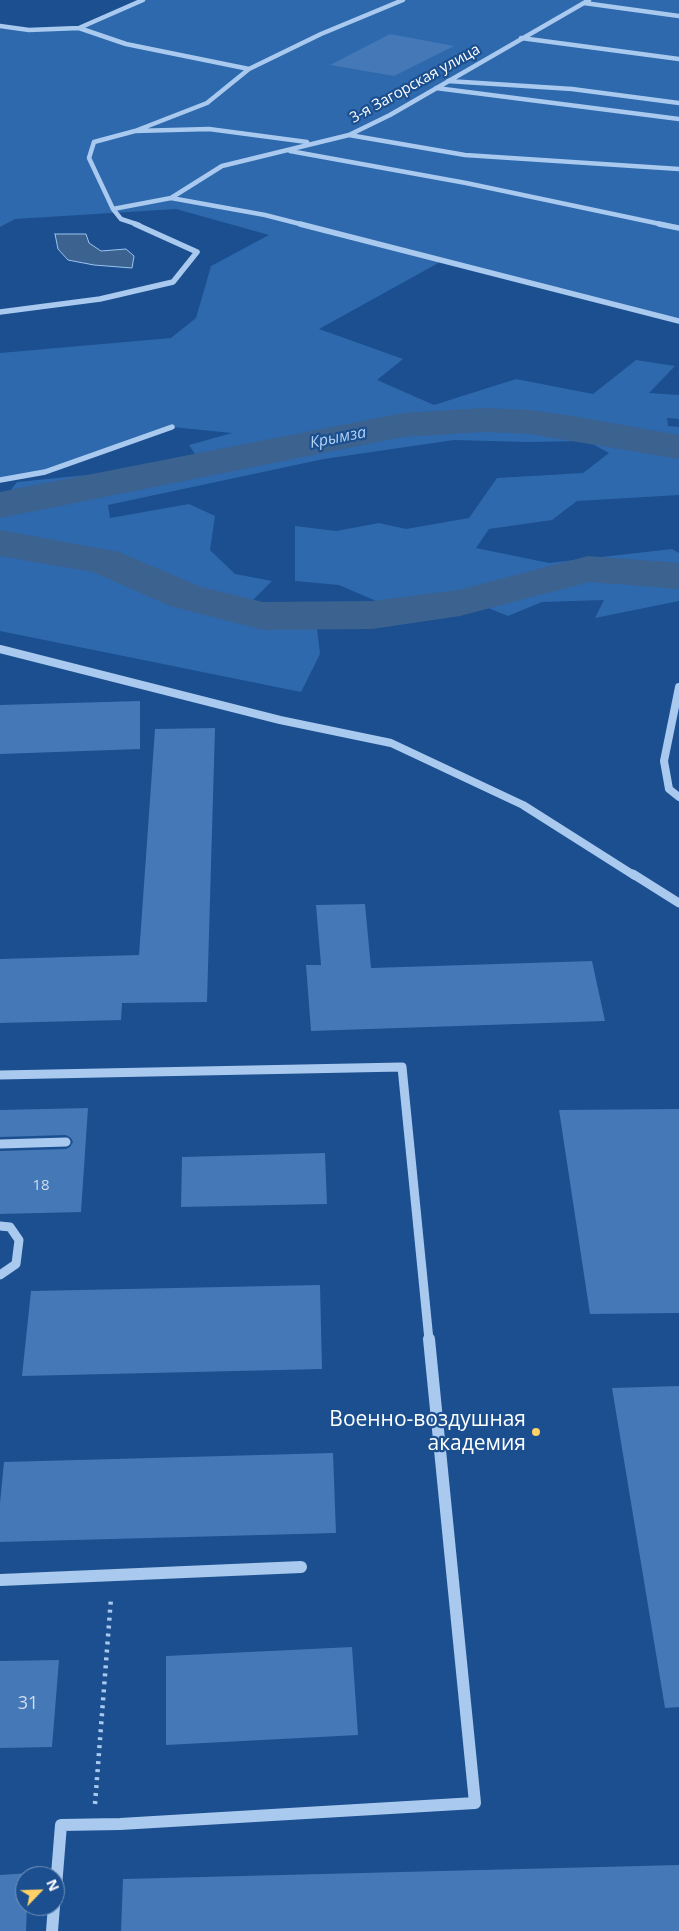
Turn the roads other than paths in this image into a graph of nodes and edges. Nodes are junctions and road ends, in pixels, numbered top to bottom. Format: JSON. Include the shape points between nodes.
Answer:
{"nodes":[{"id":1,"x":143,"y":0,"type":"edge"},
{"id":2,"x":403,"y":0,"type":"edge"},
{"id":3,"x":589,"y":0,"type":"edge"},
{"id":4,"x":584,"y":3,"type":"junction"},
{"id":5,"x":679,"y":16,"type":"edge"},
{"id":6,"x":0,"y":26,"type":"edge"},
{"id":7,"x":79,"y":28,"type":"junction"},
{"id":8,"x":521,"y":38,"type":"junction"},
{"id":9,"x":679,"y":59,"type":"edge"},
{"id":10,"x":249,"y":69,"type":"junction"},
{"id":11,"x":448,"y":81,"type":"junction"},
{"id":12,"x":436,"y":88,"type":"junction"},
{"id":13,"x":679,"y":103,"type":"edge"},
{"id":14,"x":679,"y":119,"type":"edge"},
{"id":15,"x":135,"y":131,"type":"junction"},
{"id":16,"x":349,"y":135,"type":"junction"},
{"id":17,"x":315,"y":143,"type":"junction"},
{"id":18,"x":285,"y":150,"type":"junction"},
{"id":19,"x":679,"y":169,"type":"edge"},
{"id":20,"x":171,"y":198,"type":"junction"},
{"id":21,"x":113,"y":209,"type":"junction"},
{"id":22,"x":679,"y":228,"type":"edge"},
{"id":23,"x":0,"y":312,"type":"edge"},
{"id":24,"x":679,"y":321,"type":"edge"},
{"id":25,"x":172,"y":427,"type":"dead end"},
{"id":26,"x":0,"y":480,"type":"edge"},
{"id":27,"x":0,"y":649,"type":"edge"},
{"id":28,"x":679,"y":687,"type":"edge"},
{"id":29,"x":679,"y":797,"type":"edge"},
{"id":30,"x":679,"y":903,"type":"edge"},
{"id":31,"x":0,"y":1075,"type":"edge"},
{"id":32,"x":66,"y":1142,"type":"dead end"},
{"id":33,"x":0,"y":1144,"type":"edge"},
{"id":34,"x":0,"y":1226,"type":"edge"},
{"id":35,"x":0,"y":1275,"type":"edge"},
{"id":36,"x":301,"y":1567,"type":"dead end"},
{"id":37,"x":0,"y":1580,"type":"edge"},
{"id":38,"x":94,"y":1824,"type":"joint"},
{"id":39,"x":58,"y":1866,"type":"edge"},
{"id":40,"x":53,"y":1916,"type":"edge"},
{"id":41,"x":52,"y":1931,"type":"edge"}],
"edges":[{"from":1,"to":7,"type":"street"},
{"from":2,"to":10,"type":"street","via":[[321,34]]},
{"from":3,"to":4,"type":"street","name":"3-я Загорская улица"},
{"from":4,"to":5,"type":"street"},
{"from":4,"to":8,"type":"street","name":"3-я Загорская улица"},
{"from":6,"to":7,"type":"street","via":[[29,30]]},
{"from":7,"to":10,"type":"street","via":[[126,44]]},
{"from":8,"to":9,"type":"street"},
{"from":8,"to":11,"type":"street","name":"3-я Загорская улица"},
{"from":10,"to":15,"type":"street","via":[[207,103]]},
{"from":11,"to":12,"type":"street","name":"3-я Загорская улица"},
{"from":11,"to":13,"type":"street","via":[[572,89]]},
{"from":12,"to":14,"type":"street"},
{"from":12,"to":16,"type":"street","name":"3-я Загорская улица"},
{"from":15,"to":17,"type":"street","via":[[208,129]]},
{"from":15,"to":21,"type":"street","via":[[94,142],[89,158]]},
{"from":16,"to":17,"type":"street","name":"3-я Загорская улица"},
{"from":16,"to":19,"type":"street","via":[[465,155]]},
{"from":17,"to":18,"type":"street","name":"3-я Загорская улица"},
{"from":18,"to":20,"type":"street","name":"3-я Загорская улица","via":[[222,166]]},
{"from":18,"to":22,"type":"street","via":[[466,183]]},
{"from":20,"to":21,"type":"street","name":"3-я Загорская улица"},
{"from":20,"to":24,"type":"street","via":[[265,215]]},
{"from":21,"to":23,"type":"street","via":[[121,219],[197,252],[173,282],[100,299]]},
{"from":25,"to":26,"type":"street","via":[[45,472]]},
{"from":27,"to":30,"type":"street","via":[[280,720],[391,743],[523,805]]},
{"from":28,"to":29,"type":"street","via":[[664,761],[669,789]]},
{"from":31,"to":38,"type":"street","via":[[402,1067],[475,1803]]},
{"from":32,"to":33,"type":"street"},
{"from":34,"to":35,"type":"street","via":[[10,1227],[19,1240],[16,1264]]},
{"from":36,"to":37,"type":"street"},
{"from":38,"to":39,"type":"street","via":[[61,1825]]},
{"from":40,"to":41,"type":"street"}]}
